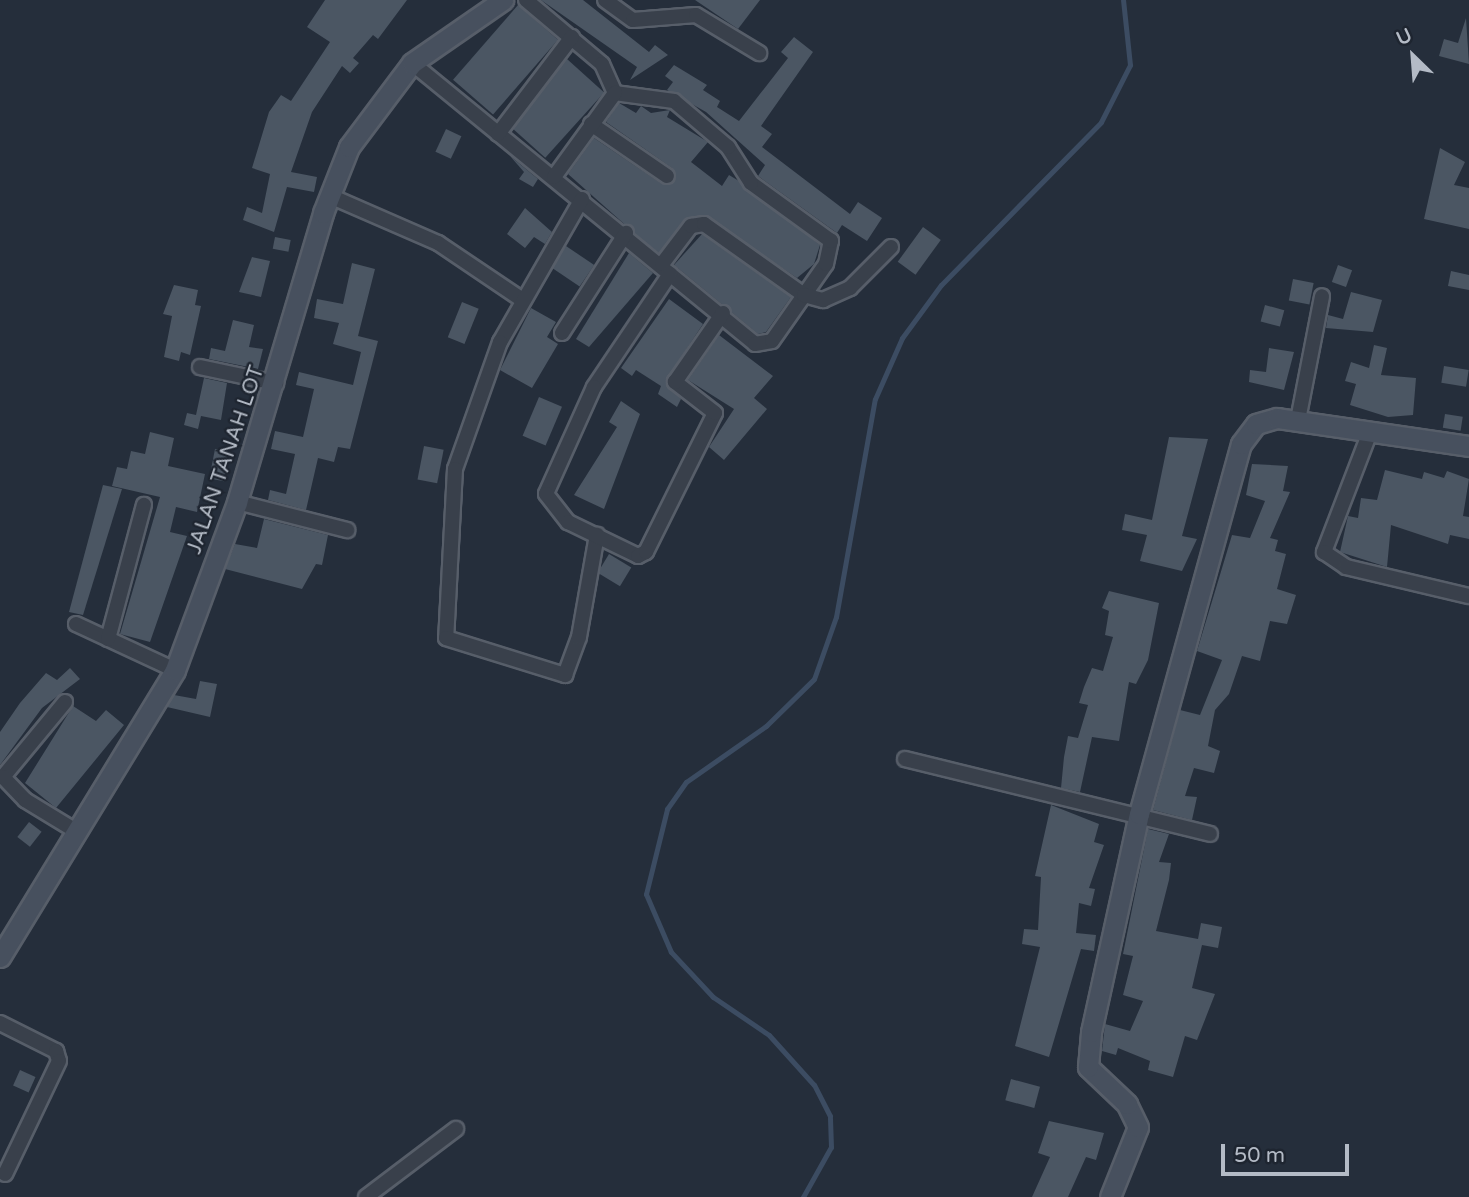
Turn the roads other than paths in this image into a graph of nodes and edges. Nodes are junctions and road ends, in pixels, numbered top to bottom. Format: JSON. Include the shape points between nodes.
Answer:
{"nodes":[{"id":1,"x":502,"y":0,"type":"edge"},
{"id":2,"x":526,"y":0,"type":"edge"},
{"id":3,"x":605,"y":0,"type":"edge"},
{"id":4,"x":572,"y":37,"type":"junction"},
{"id":5,"x":759,"y":53,"type":"dead end"},
{"id":6,"x":412,"y":63,"type":"junction"},
{"id":7,"x":615,"y":93,"type":"junction"},
{"id":8,"x":592,"y":124,"type":"junction"},
{"id":9,"x":498,"y":134,"type":"junction"},
{"id":10,"x":667,"y":176,"type":"dead end"},
{"id":11,"x":554,"y":177,"type":"junction"},
{"id":12,"x":330,"y":196,"type":"junction"},
{"id":13,"x":582,"y":199,"type":"junction"},
{"id":14,"x":626,"y":233,"type":"junction"},
{"id":15,"x":891,"y":247,"type":"dead end"},
{"id":16,"x":666,"y":269,"type":"junction"},
{"id":17,"x":804,"y":295,"type":"junction"},
{"id":18,"x":1322,"y":296,"type":"dead end"},
{"id":19,"x":521,"y":299,"type":"junction"},
{"id":20,"x":723,"y":313,"type":"junction"},
{"id":21,"x":562,"y":333,"type":"dead end"},
{"id":22,"x":200,"y":367,"type":"dead end"},
{"id":23,"x":276,"y":383,"type":"junction"},
{"id":24,"x":1298,"y":420,"type":"junction"},
{"id":25,"x":1370,"y":432,"type":"junction"},
{"id":26,"x":1469,"y":446,"type":"edge"},
{"id":27,"x":237,"y":502,"type":"junction"},
{"id":28,"x":144,"y":505,"type":"dead end"},
{"id":29,"x":347,"y":530,"type":"dead end"},
{"id":30,"x":597,"y":535,"type":"junction"},
{"id":31,"x":1469,"y":596,"type":"edge"},
{"id":32,"x":76,"y":624,"type":"dead end"},
{"id":33,"x":108,"y":639,"type":"junction"},
{"id":34,"x":175,"y":670,"type":"junction"},
{"id":35,"x":65,"y":702,"type":"dead end"},
{"id":36,"x":905,"y":759,"type":"dead end"},
{"id":37,"x":1139,"y":814,"type":"junction"},
{"id":38,"x":79,"y":833,"type":"junction"},
{"id":39,"x":1210,"y":834,"type":"dead end"},
{"id":40,"x":0,"y":957,"type":"edge"},
{"id":41,"x":0,"y":1023,"type":"edge"},
{"id":42,"x":456,"y":1129,"type":"dead end"},
{"id":43,"x":5,"y":1174,"type":"dead end"},
{"id":44,"x":366,"y":1197,"type":"edge"},
{"id":45,"x":1110,"y":1197,"type":"edge"}],
"edges":[{"from":1,"to":6,"type":"main road","name":"JALAN TANAH LOT"},
{"from":2,"to":4,"type":"street"},
{"from":3,"to":5,"type":"street","via":[[633,20],[696,15]]},
{"from":4,"to":7,"type":"street","via":[[602,64]]},
{"from":4,"to":9,"type":"street"},
{"from":6,"to":9,"type":"street"},
{"from":6,"to":12,"type":"main road","name":"JALAN TANAH LOT","via":[[349,147]]},
{"from":7,"to":8,"type":"street"},
{"from":7,"to":17,"type":"street","via":[[674,101],[728,148],[751,183],[831,241],[833,253]]},
{"from":8,"to":10,"type":"street"},
{"from":8,"to":11,"type":"street"},
{"from":9,"to":11,"type":"street"},
{"from":11,"to":13,"type":"street"},
{"from":12,"to":19,"type":"street","via":[[438,243]]},
{"from":12,"to":23,"type":"main road","name":"JALAN TANAH LOT"},
{"from":13,"to":14,"type":"street"},
{"from":13,"to":19,"type":"street"},
{"from":14,"to":16,"type":"street"},
{"from":14,"to":21,"type":"street"},
{"from":15,"to":17,"type":"street","via":[[837,296]]},
{"from":16,"to":17,"type":"street","via":[[691,226],[704,224]]},
{"from":16,"to":20,"type":"street"},
{"from":16,"to":30,"type":"street","via":[[594,387],[546,494],[568,522]]},
{"from":17,"to":20,"type":"street","via":[[772,341],[760,345]]},
{"from":18,"to":24,"type":"street"},
{"from":19,"to":30,"type":"street","via":[[455,469],[446,638],[565,675],[579,637]]},
{"from":20,"to":30,"type":"street","via":[[675,382],[715,413],[646,552],[638,556]]},
{"from":22,"to":23,"type":"street"},
{"from":23,"to":27,"type":"main road","name":"JALAN TANAH LOT"},
{"from":24,"to":25,"type":"main road"},
{"from":24,"to":37,"type":"main road","via":[[1256,424],[1236,457]]},
{"from":25,"to":26,"type":"main road"},
{"from":25,"to":31,"type":"street","via":[[1324,552],[1346,567]]},
{"from":27,"to":29,"type":"street"},
{"from":27,"to":34,"type":"main road","name":"JALAN TANAH LOT"},
{"from":28,"to":33,"type":"street"},
{"from":32,"to":33,"type":"street"},
{"from":33,"to":34,"type":"street"},
{"from":34,"to":38,"type":"main road","name":"JALAN TANAH LOT"},
{"from":35,"to":38,"type":"street","via":[[3,777],[25,800]]},
{"from":36,"to":37,"type":"street"},
{"from":37,"to":39,"type":"street"},
{"from":37,"to":45,"type":"main road","via":[[1087,1059],[1092,1074],[1128,1104],[1138,1127]]},
{"from":38,"to":40,"type":"main road","name":"JALAN TANAH LOT"},
{"from":41,"to":43,"type":"street","via":[[56,1051],[60,1061]]},
{"from":42,"to":44,"type":"street"}]}
